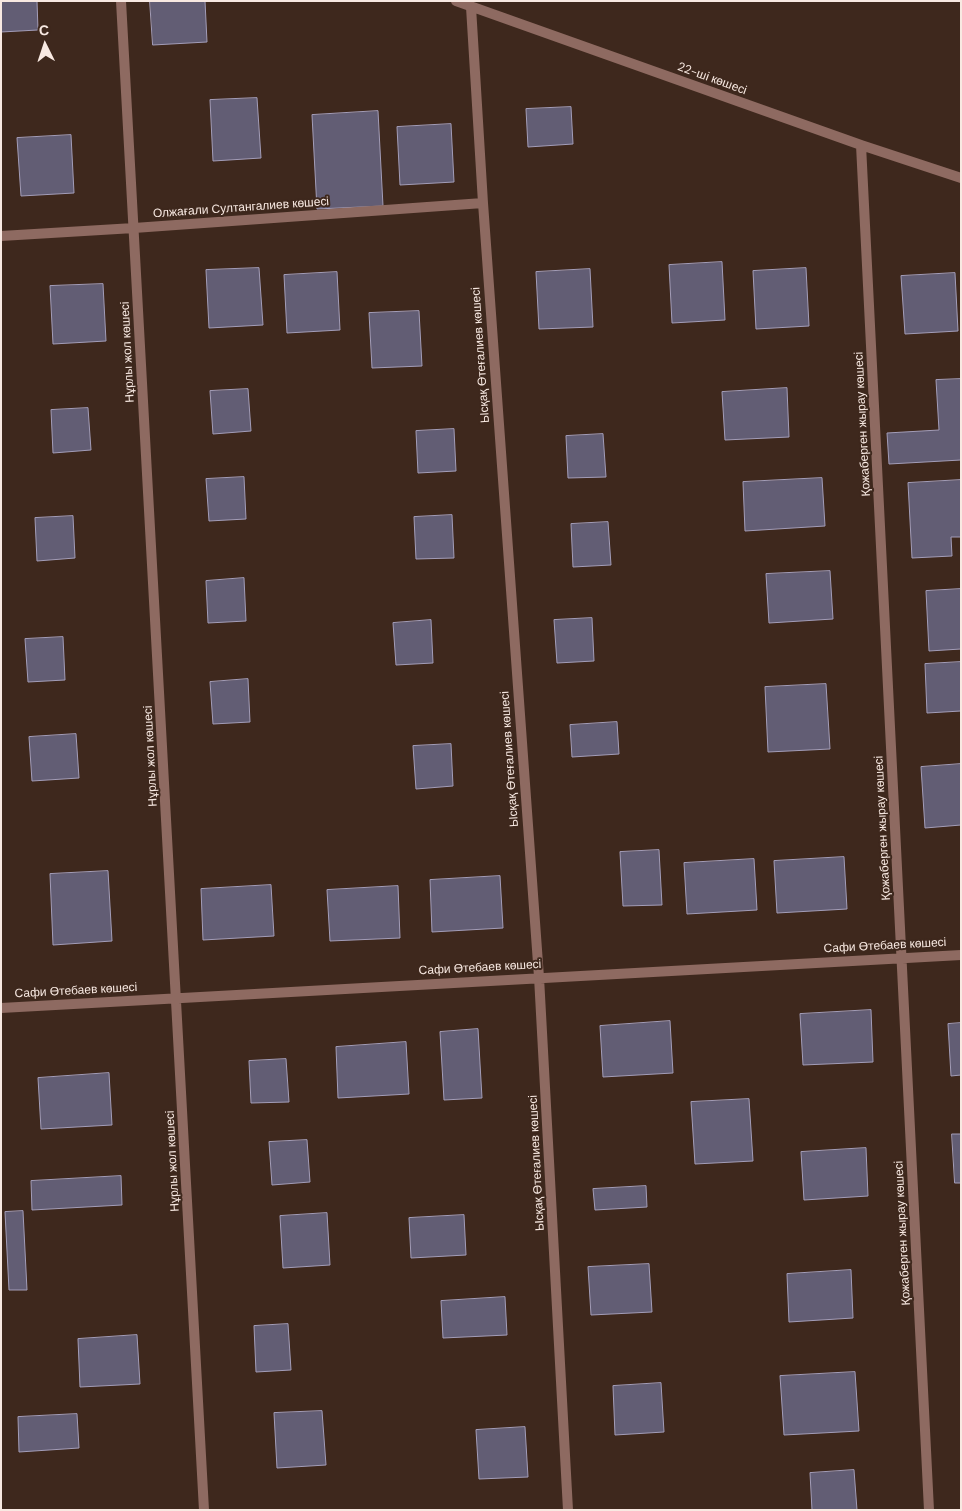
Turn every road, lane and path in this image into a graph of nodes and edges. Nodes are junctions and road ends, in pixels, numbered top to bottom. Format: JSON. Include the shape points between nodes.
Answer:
{"nodes":[{"id":1,"x":121,"y":1,"type":"edge"},
{"id":2,"x":456,"y":1,"type":"edge"},
{"id":3,"x":471,"y":7,"type":"junction"},
{"id":4,"x":861,"y":145,"type":"junction"},
{"id":5,"x":961,"y":178,"type":"edge"},
{"id":6,"x":483,"y":203,"type":"junction"},
{"id":7,"x":134,"y":228,"type":"junction"},
{"id":8,"x":1,"y":236,"type":"edge"},
{"id":9,"x":961,"y":955,"type":"edge"},
{"id":10,"x":902,"y":958,"type":"junction"},
{"id":11,"x":539,"y":977,"type":"junction"},
{"id":12,"x":176,"y":998,"type":"junction"},
{"id":13,"x":1,"y":1008,"type":"edge"},
{"id":14,"x":204,"y":1510,"type":"edge"},
{"id":15,"x":568,"y":1510,"type":"edge"},
{"id":16,"x":929,"y":1510,"type":"edge"}],
"edges":[{"from":1,"to":7,"type":"street","name":"Нұрлы жол көшесі"},
{"from":2,"to":3,"type":"street","name":"22-ші көшесі"},
{"from":3,"to":4,"type":"street","name":"22-ші көшесі"},
{"from":3,"to":6,"type":"street","name":"Ысқақ Өтеғалиев көшесі"},
{"from":4,"to":5,"type":"street","name":"22-ші көшесі"},
{"from":4,"to":10,"type":"street","name":"Қожаберген жырау көшесі"},
{"from":6,"to":7,"type":"street","name":"Олжағали Султангалиев көшесі"},
{"from":6,"to":11,"type":"street","name":"Ысқақ Өтеғалиев көшесі"},
{"from":7,"to":8,"type":"street","name":"Олжағали Султангалиев көшесі"},
{"from":7,"to":12,"type":"street","name":"Нұрлы жол көшесі"},
{"from":9,"to":10,"type":"street","name":"Сафи Өтебаев көшесі"},
{"from":10,"to":11,"type":"street","name":"Сафи Өтебаев көшесі"},
{"from":10,"to":16,"type":"street","name":"Қожаберген жырау көшесі"},
{"from":11,"to":12,"type":"street","name":"Сафи Өтебаев көшесі"},
{"from":11,"to":15,"type":"street","name":"Ысқақ Өтеғалиев көшесі"},
{"from":12,"to":13,"type":"street","name":"Сафи Өтебаев көшесі"},
{"from":12,"to":14,"type":"street","name":"Нұрлы жол көшесі"}]}
